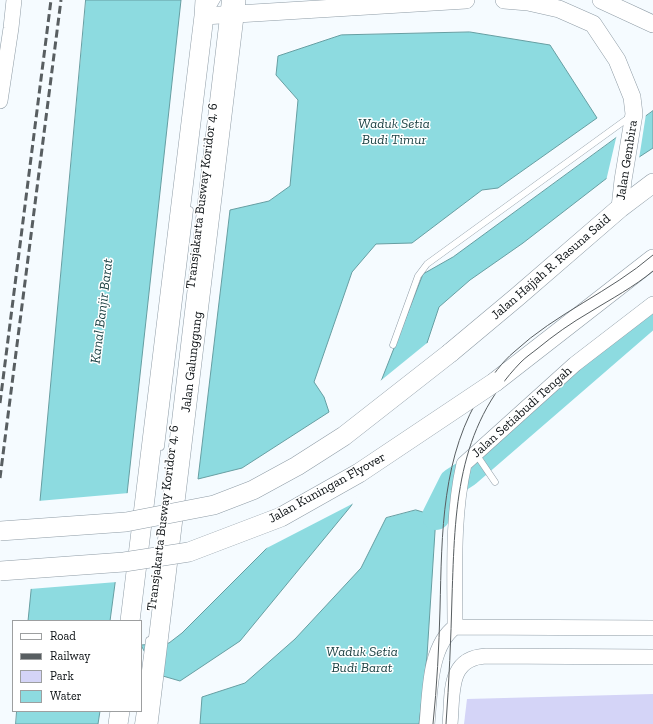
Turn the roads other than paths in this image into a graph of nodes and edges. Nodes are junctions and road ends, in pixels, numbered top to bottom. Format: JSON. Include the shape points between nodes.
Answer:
{"nodes":[{"id":1,"x":14,"y":0,"type":"edge"},
{"id":2,"x":466,"y":0,"type":"edge"},
{"id":3,"x":504,"y":0,"type":"edge"},
{"id":4,"x":601,"y":0,"type":"edge"},
{"id":5,"x":218,"y":8,"type":"edge"},
{"id":6,"x":645,"y":18,"type":"edge"},
{"id":7,"x":653,"y":24,"type":"edge"},
{"id":8,"x":6,"y":27,"type":"edge"},
{"id":9,"x":0,"y":101,"type":"edge"},
{"id":10,"x":634,"y":118,"type":"junction"},
{"id":11,"x":653,"y":183,"type":"edge"},
{"id":12,"x":191,"y":201,"type":"dead end"},
{"id":13,"x":620,"y":208,"type":"junction"},
{"id":14,"x":653,"y":259,"type":"edge"},
{"id":15,"x":651,"y":309,"type":"edge"},
{"id":16,"x":393,"y":345,"type":"dead end"},
{"id":17,"x":160,"y":453,"type":"dead end"},
{"id":18,"x":477,"y":456,"type":"junction"},
{"id":19,"x":495,"y":482,"type":"dead end"},
{"id":20,"x":153,"y":508,"type":"dead end"},
{"id":21,"x":151,"y":524,"type":"dead end"},
{"id":22,"x":0,"y":531,"type":"edge"},
{"id":23,"x":147,"y":555,"type":"dead end"},
{"id":24,"x":146,"y":563,"type":"dead end"},
{"id":25,"x":158,"y":565,"type":"dead end"},
{"id":26,"x":0,"y":571,"type":"edge"},
{"id":27,"x":130,"y":620,"type":"edge"},
{"id":28,"x":455,"y":626,"type":"junction"},
{"id":29,"x":651,"y":627,"type":"edge"},
{"id":30,"x":149,"y":634,"type":"dead end"},
{"id":31,"x":653,"y":657,"type":"edge"},
{"id":32,"x":143,"y":701,"type":"edge"},
{"id":33,"x":120,"y":712,"type":"edge"},
{"id":34,"x":141,"y":712,"type":"edge"},
{"id":35,"x":118,"y":724,"type":"edge"},
{"id":36,"x":138,"y":724,"type":"edge"},
{"id":37,"x":148,"y":724,"type":"edge"},
{"id":38,"x":427,"y":724,"type":"edge"},
{"id":39,"x":450,"y":724,"type":"edge"}],
"edges":[{"from":1,"to":8,"type":"street"},
{"from":2,"to":5,"type":"main road"},
{"from":3,"to":10,"type":"main road","name":"Jalan Gembira","via":[[559,9],[593,24],[617,60],[632,97]]},
{"from":4,"to":6,"type":"main road"},
{"from":5,"to":25,"type":"lane","name":"Transjakarta Busway Koridor 4, 6"},
{"from":5,"to":27,"type":"main road"},
{"from":5,"to":32,"type":"main road","name":"Jalan Galunggung","via":[[162,605]]},
{"from":6,"to":7,"type":"main road"},
{"from":8,"to":9,"type":"street"},
{"from":10,"to":13,"type":"main road","name":"Jalan Gembira"},
{"from":10,"to":16,"type":"lane","via":[[427,264],[418,276]]},
{"from":11,"to":13,"type":"main road","name":"Jalan Hajjah R. Rasuna Said"},
{"from":12,"to":17,"type":"lane","name":"Transjakarta Busway Koridor 4, 6"},
{"from":13,"to":22,"type":"main road","name":"Jalan Hajjah R. Rasuna Said","bridge":true,"via":[[518,297],[344,436],[253,490],[214,505],[126,522]]},
{"from":14,"to":26,"type":"main road","name":"Jalan Kuningan Flyover","bridge":true,"via":[[494,382],[359,473],[281,517],[189,552],[124,562]]},
{"from":15,"to":18,"type":"street","name":"Jalan Setiabudi Tengah","via":[[575,364]]},
{"from":18,"to":19,"type":"lane"},
{"from":18,"to":28,"type":"street","name":"Jalan Setiabudi Tengah","via":[[464,464],[461,479],[455,553]]},
{"from":20,"to":21,"type":"lane","name":"Transjakarta Busway Koridor 4, 6"},
{"from":23,"to":24,"type":"lane","name":"Transjakarta Busway Koridor 4, 6"},
{"from":28,"to":29,"type":"street"},
{"from":28,"to":38,"type":"street","via":[[440,643],[431,685]]},
{"from":30,"to":32,"type":"lane"},
{"from":31,"to":39,"type":"street","via":[[474,657],[464,663],[455,678]]},
{"from":32,"to":37,"type":"main road","name":"Jalan Galunggung"},
{"from":33,"to":35,"type":"main road"},
{"from":34,"to":36,"type":"lane"}]}
